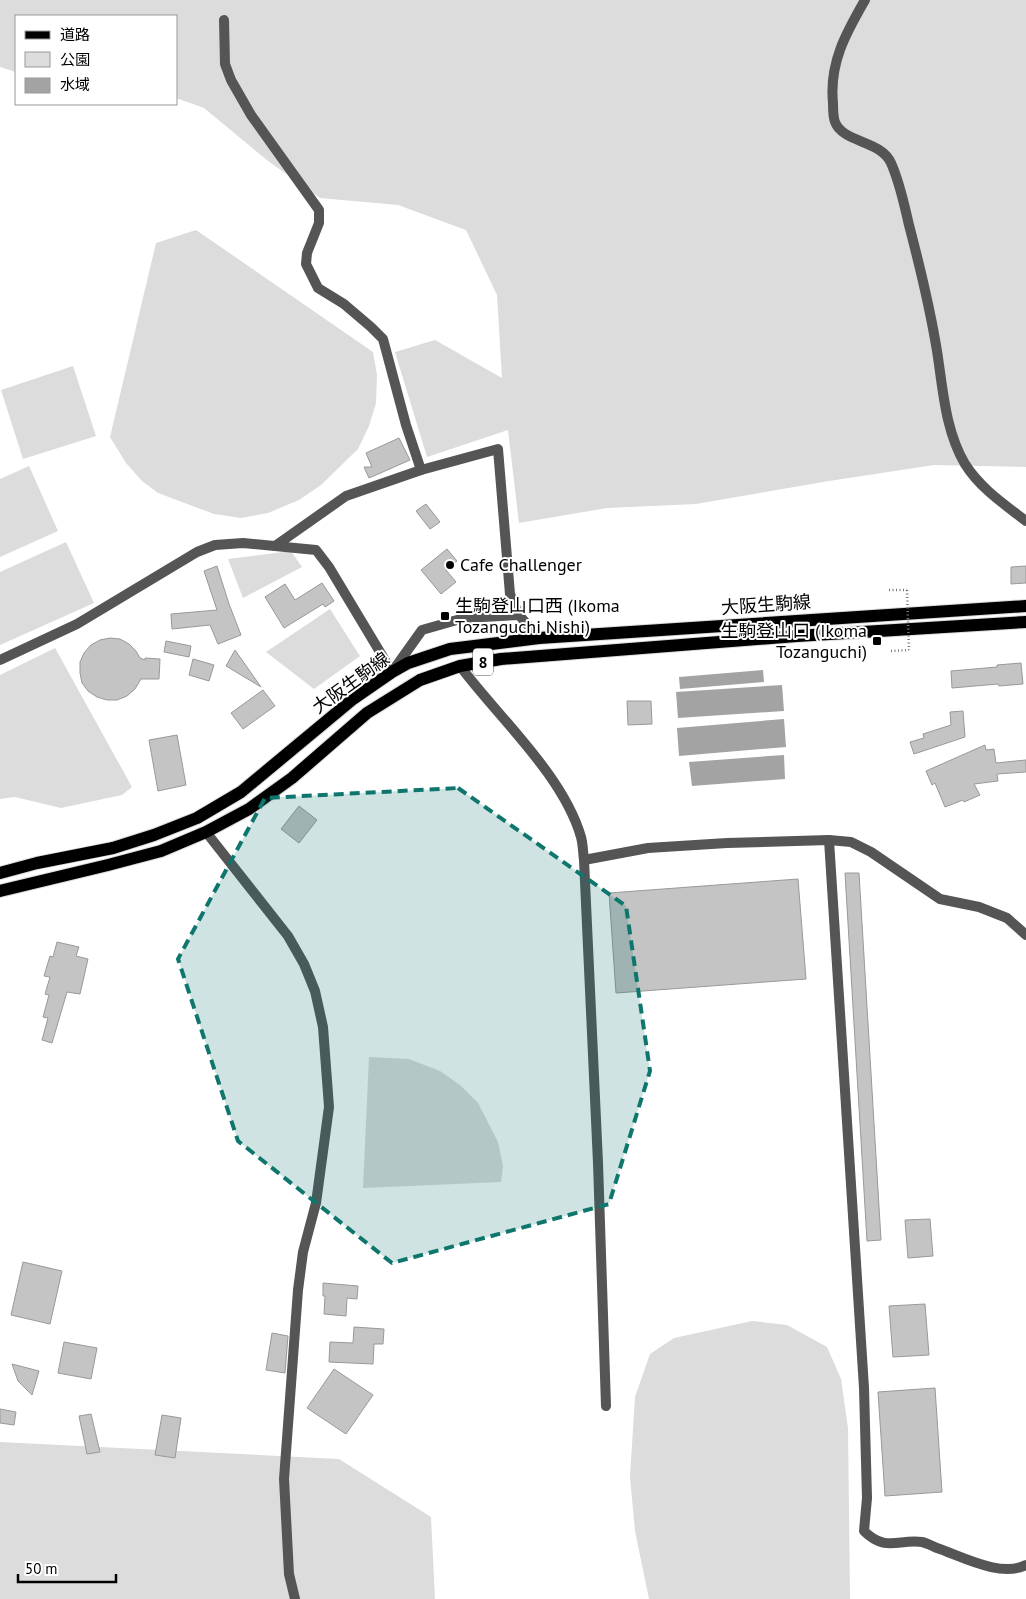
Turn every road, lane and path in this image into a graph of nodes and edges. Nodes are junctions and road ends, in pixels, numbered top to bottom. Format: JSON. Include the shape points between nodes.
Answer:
{"nodes":[{"id":1,"x":865,"y":0,"type":"edge"},
{"id":2,"x":224,"y":20,"type":"dead end"},
{"id":3,"x":421,"y":470,"type":"junction"},
{"id":4,"x":1026,"y":521,"type":"edge"},
{"id":5,"x":275,"y":546,"type":"junction"},
{"id":6,"x":889,"y":590,"type":"dead end"},
{"id":7,"x":1026,"y":606,"type":"edge"},
{"id":8,"x":519,"y":615,"type":"junction"},
{"id":9,"x":1026,"y":622,"type":"edge"},
{"id":10,"x":539,"y":638,"type":"junction"},
{"id":11,"x":891,"y":651,"type":"dead end"},
{"id":12,"x":0,"y":660,"type":"edge"},
{"id":13,"x":460,"y":666,"type":"junction"},
{"id":14,"x":392,"y":672,"type":"junction"},
{"id":15,"x":206,"y":832,"type":"junction"},
{"id":16,"x":829,"y":840,"type":"junction"},
{"id":17,"x":584,"y":860,"type":"junction"},
{"id":18,"x":0,"y":873,"type":"edge"},
{"id":19,"x":0,"y":891,"type":"edge"},
{"id":20,"x":1026,"y":935,"type":"edge"},
{"id":21,"x":606,"y":1406,"type":"dead end"},
{"id":22,"x":1026,"y":1565,"type":"edge"},
{"id":23,"x":295,"y":1599,"type":"edge"}],
"edges":[{"from":1,"to":4,"type":"street","via":[[845,35],[835,64],[832,89],[835,122],[844,132],[884,152],[890,160],[921,272],[953,440],[976,479]]},
{"from":2,"to":3,"type":"street","via":[[225,64],[231,80],[251,115],[319,210],[320,223],[307,253],[306,264],[318,288],[344,304],[383,339]]},
{"from":3,"to":5,"type":"street","via":[[346,496]]},
{"from":3,"to":8,"type":"street","via":[[498,449],[510,594]]},
{"from":5,"to":12,"type":"street","via":[[215,545],[197,552],[77,624]]},
{"from":5,"to":14,"type":"street","via":[[316,550]]},
{"from":6,"to":11,"type":"path","bridge":true,"via":[[907,590],[909,650]]},
{"from":7,"to":10,"type":"main road","name":"大阪生駒線","number":"8"},
{"from":8,"to":10,"type":"street"},
{"from":8,"to":14,"type":"street","via":[[464,618],[422,630]]},
{"from":9,"to":13,"type":"main road","name":"大阪生駒線","number":"8","via":[[501,659]]},
{"from":10,"to":14,"type":"main road","name":"大阪生駒線","number":"8","via":[[450,649]]},
{"from":13,"to":15,"type":"main road","name":"大阪生駒線","number":"8","via":[[420,680],[367,713],[285,783],[249,809]]},
{"from":13,"to":17,"type":"street","via":[[553,779],[581,838]]},
{"from":14,"to":18,"type":"main road","name":"大阪生駒線","number":"8","via":[[353,699],[241,792],[197,818],[113,848]]},
{"from":15,"to":19,"type":"main road","name":"大阪生駒線","number":"8","via":[[161,850]]},
{"from":15,"to":23,"type":"street","via":[[288,936],[316,992],[323,1028],[329,1107],[316,1203],[303,1252],[298,1290],[284,1479],[289,1574]]},
{"from":16,"to":17,"type":"street","via":[[648,848]]},
{"from":16,"to":20,"type":"street","via":[[851,842],[940,899],[979,907],[1008,918]]},
{"from":16,"to":22,"type":"street","via":[[864,1388],[867,1498],[864,1531],[880,1543],[922,1542],[1005,1570]]},
{"from":17,"to":21,"type":"street"}]}
